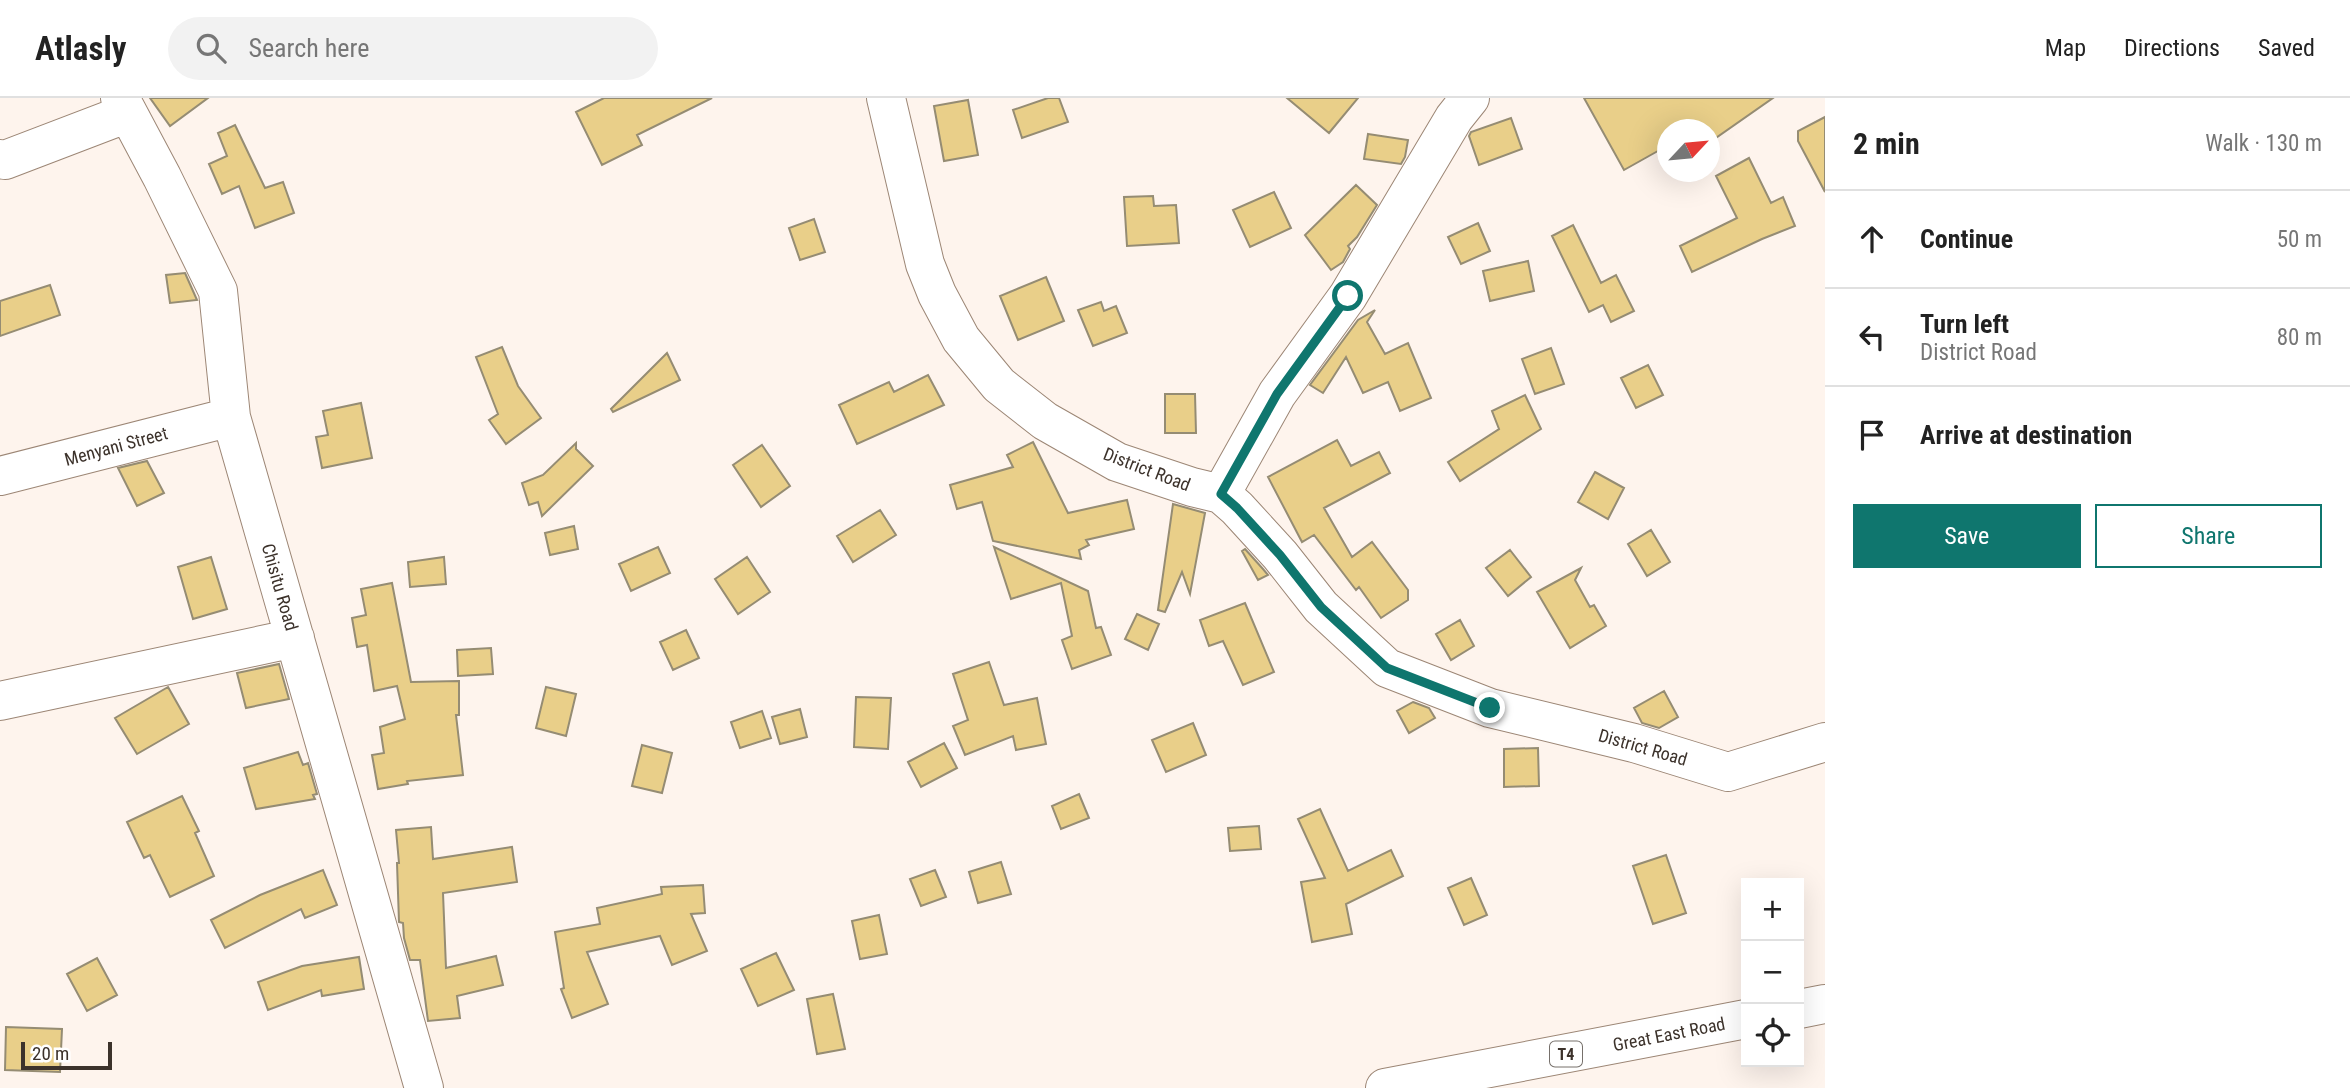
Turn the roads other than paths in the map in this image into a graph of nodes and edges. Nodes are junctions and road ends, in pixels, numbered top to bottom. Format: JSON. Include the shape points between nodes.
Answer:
{"nodes":[{"id":1,"x":886,"y":98,"type":"edge"},
{"id":2,"x":1470,"y":98,"type":"edge"},
{"id":3,"x":124,"y":106,"type":"edge"},
{"id":4,"x":0,"y":159,"type":"edge"},
{"id":5,"x":231,"y":416,"type":"junction"},
{"id":6,"x":0,"y":476,"type":"edge"},
{"id":7,"x":1221,"y":494,"type":"junction"},
{"id":8,"x":295,"y":638,"type":"junction"},
{"id":9,"x":0,"y":701,"type":"edge"},
{"id":10,"x":1825,"y":742,"type":"edge"},
{"id":11,"x":1825,"y":1004,"type":"edge"},
{"id":12,"x":1804,"y":1008,"type":"edge"},
{"id":13,"x":1741,"y":1020,"type":"edge"},
{"id":14,"x":424,"y":1088,"type":"edge"},
{"id":15,"x":1385,"y":1088,"type":"edge"}],
"edges":[{"from":1,"to":7,"type":"main road","name":"District Road","via":[[925,264],[961,339],[999,384],[1045,421],[1117,462]]},
{"from":2,"to":7,"type":"main road","via":[[1348,296],[1277,394]]},
{"from":3,"to":4,"type":"main road"},
{"from":3,"to":5,"type":"main road","name":"Chisitu Road","via":[[218,292]]},
{"from":5,"to":6,"type":"main road","name":"Menyani Street"},
{"from":5,"to":8,"type":"main road","name":"Chisitu Road"},
{"from":7,"to":10,"type":"main road","name":"District Road","via":[[1280,555],[1321,607],[1387,668],[1490,708],[1634,743],[1728,772]]},
{"from":8,"to":9,"type":"main road"},
{"from":8,"to":14,"type":"main road","name":"Chisitu Road"},
{"from":11,"to":12,"type":"main road"},
{"from":13,"to":15,"type":"main road","name":"Great East Road","number":"T4"}]}
